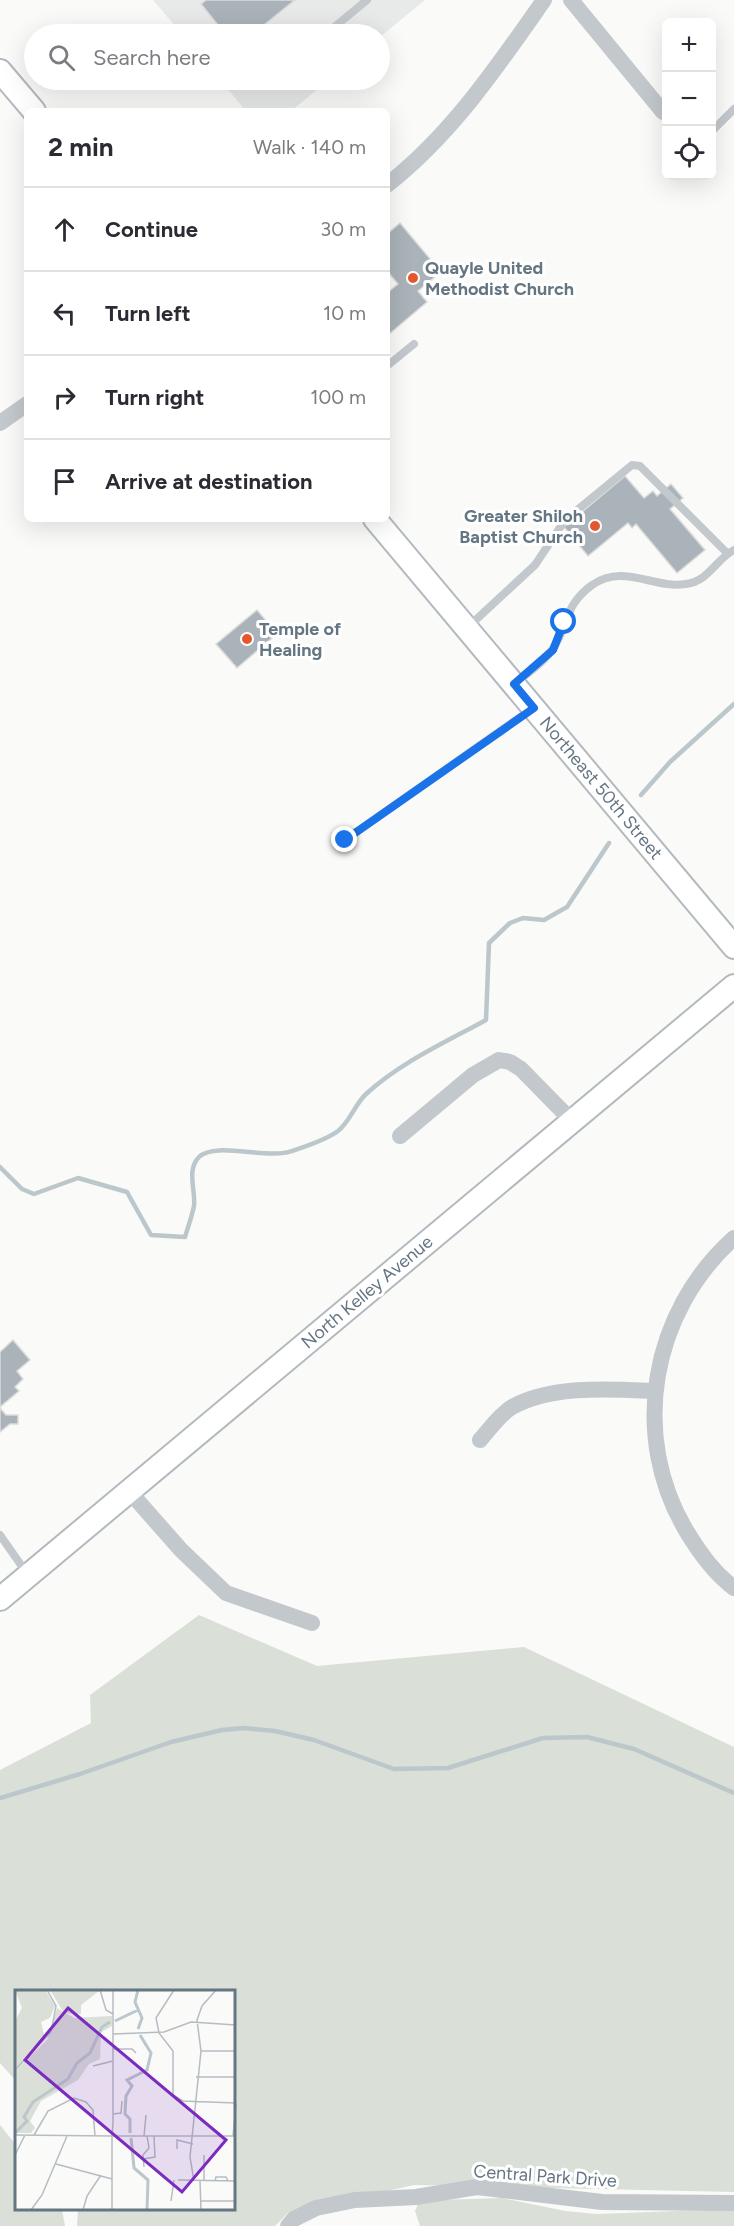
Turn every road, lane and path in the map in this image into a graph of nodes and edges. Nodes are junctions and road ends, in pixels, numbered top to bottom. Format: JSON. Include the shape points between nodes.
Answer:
{"nodes":[{"id":1,"x":367,"y":0,"type":"edge"},
{"id":2,"x":543,"y":0,"type":"edge"},
{"id":3,"x":571,"y":0,"type":"edge"},
{"id":4,"x":338,"y":24,"type":"edge"},
{"id":5,"x":0,"y":71,"type":"edge"},
{"id":6,"x":31,"y":108,"type":"edge"},
{"id":7,"x":734,"y":109,"type":"edge"},
{"id":8,"x":662,"y":111,"type":"edge"},
{"id":9,"x":716,"y":126,"type":"edge"},
{"id":10,"x":390,"y":182,"type":"edge"},
{"id":11,"x":414,"y":344,"type":"dead end"},
{"id":12,"x":390,"y":364,"type":"edge"},
{"id":13,"x":24,"y":406,"type":"edge"},
{"id":14,"x":0,"y":423,"type":"edge"},
{"id":15,"x":378,"y":522,"type":"edge"},
{"id":16,"x":730,"y":552,"type":"edge"},
{"id":17,"x":467,"y":628,"type":"junction"},
{"id":18,"x":514,"y":684,"type":"junction"},
{"id":19,"x":534,"y":708,"type":"junction"},
{"id":20,"x":345,"y":840,"type":"dead end"},
{"id":21,"x":734,"y":948,"type":"edge"},
{"id":22,"x":734,"y":986,"type":"edge"},
{"id":23,"x":572,"y":1121,"type":"junction"},
{"id":24,"x":400,"y":1136,"type":"dead end"},
{"id":25,"x":734,"y":1238,"type":"edge"},
{"id":26,"x":654,"y":1391,"type":"junction"},
{"id":27,"x":480,"y":1440,"type":"dead end"},
{"id":28,"x":129,"y":1491,"type":"junction"},
{"id":29,"x":0,"y":1535,"type":"edge"},
{"id":30,"x":29,"y":1575,"type":"junction"},
{"id":31,"x":734,"y":1588,"type":"edge"},
{"id":32,"x":0,"y":1599,"type":"edge"},
{"id":33,"x":312,"y":1623,"type":"dead end"},
{"id":34,"x":734,"y":2203,"type":"edge"},
{"id":35,"x":288,"y":2226,"type":"edge"}],
"edges":[{"from":1,"to":4,"type":"lane"},
{"from":2,"to":10,"type":"street","via":[[475,98]]},
{"from":3,"to":8,"type":"street"},
{"from":5,"to":6,"type":"street"},
{"from":7,"to":9,"type":"lane"},
{"from":11,"to":12,"type":"lane"},
{"from":13,"to":14,"type":"street"},
{"from":15,"to":17,"type":"street","name":"Northeast 50th Street"},
{"from":16,"to":17,"type":"lane","via":[[640,466],[632,465],[565,520],[535,565]]},
{"from":16,"to":18,"type":"lane","via":[[698,581],[685,584],[626,575],[594,584],[569,610],[553,650]]},
{"from":17,"to":18,"type":"street","name":"Northeast 50th Street"},
{"from":18,"to":19,"type":"street","name":"Northeast 50th Street"},
{"from":19,"to":20,"type":"lane"},
{"from":19,"to":21,"type":"street","name":"Northeast 50th Street"},
{"from":22,"to":23,"type":"street","name":"North Kelley Avenue"},
{"from":23,"to":24,"type":"street","via":[[521,1069],[499,1060],[473,1075]]},
{"from":23,"to":28,"type":"street","name":"North Kelley Avenue"},
{"from":25,"to":26,"type":"street","via":[[703,1268],[687,1292],[665,1345]]},
{"from":26,"to":27,"type":"street","via":[[592,1390],[528,1401],[502,1414]]},
{"from":26,"to":31,"type":"street","via":[[654,1433],[668,1495],[705,1559]]},
{"from":28,"to":30,"type":"street","name":"North Kelley Avenue"},
{"from":28,"to":33,"type":"street","via":[[226,1593]]},
{"from":29,"to":30,"type":"lane"},
{"from":30,"to":32,"type":"street","name":"North Kelley Avenue"},
{"from":34,"to":35,"type":"street","name":"Central Park Drive","via":[[602,2202],[477,2187],[416,2197],[345,2202],[316,2208]]}]}
